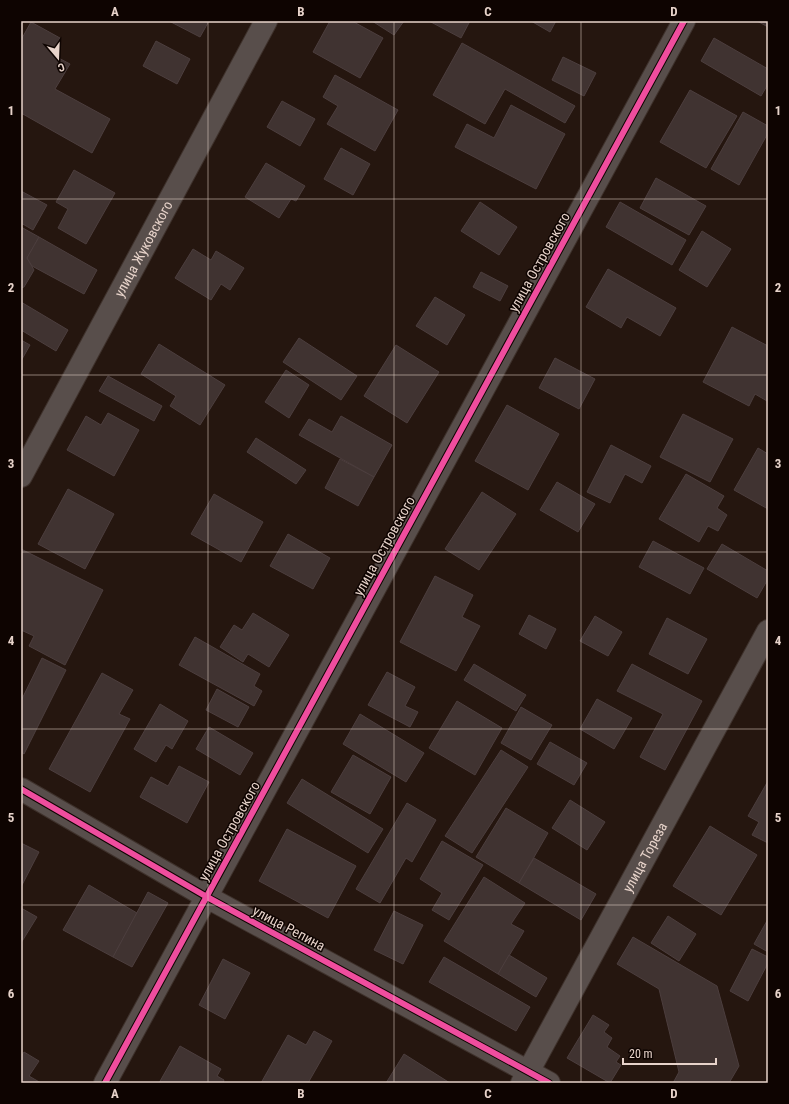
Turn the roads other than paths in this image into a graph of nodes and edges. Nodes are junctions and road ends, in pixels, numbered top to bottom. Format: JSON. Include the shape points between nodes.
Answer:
{"nodes":[{"id":1,"x":266,"y":21,"type":"edge"},
{"id":2,"x":684,"y":21,"type":"edge"},
{"id":3,"x":21,"y":476,"type":"edge"},
{"id":4,"x":768,"y":631,"type":"edge"},
{"id":5,"x":21,"y":789,"type":"edge"},
{"id":6,"x":207,"y":897,"type":"junction"},
{"id":7,"x":525,"y":1077,"type":"edge"},
{"id":8,"x":105,"y":1083,"type":"edge"},
{"id":9,"x":549,"y":1083,"type":"edge"}],
"edges":[{"from":1,"to":3,"type":"street","name":"улица Жуковского"},
{"from":2,"to":6,"type":"street","name":"улица Островского"},
{"from":4,"to":7,"type":"street","name":"улица Тореза"},
{"from":5,"to":6,"type":"street","name":"улица Репина"},
{"from":6,"to":7,"type":"street","name":"улица Репина"},
{"from":6,"to":8,"type":"street","name":"улица Островского"},
{"from":7,"to":9,"type":"street","name":"улица Репина"}]}
